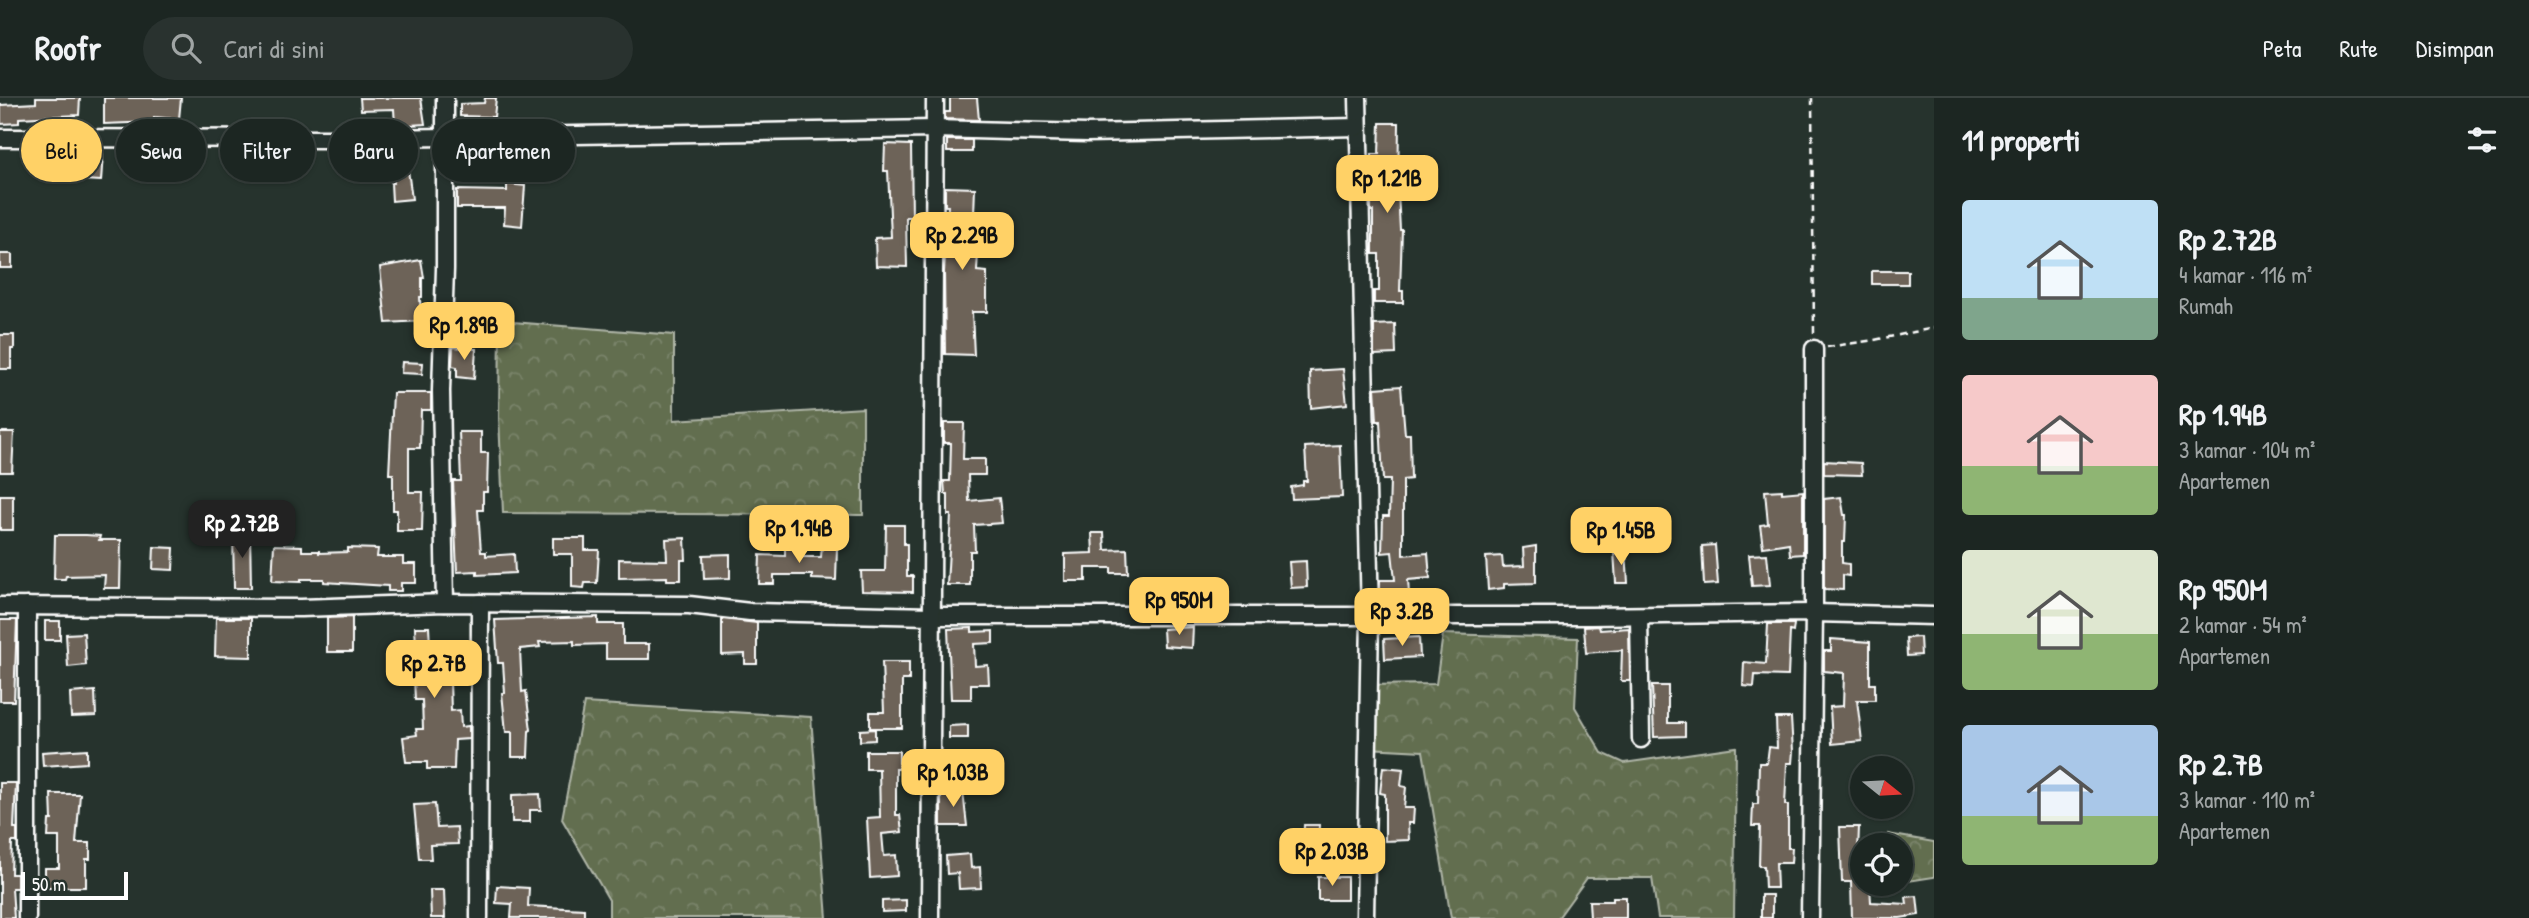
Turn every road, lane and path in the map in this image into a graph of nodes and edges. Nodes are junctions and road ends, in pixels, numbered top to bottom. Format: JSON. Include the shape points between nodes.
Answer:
{"nodes":[{"id":1,"x":445,"y":98,"type":"edge"},
{"id":2,"x":935,"y":98,"type":"edge"},
{"id":3,"x":1358,"y":98,"type":"edge"},
{"id":4,"x":1812,"y":98,"type":"edge"},
{"id":5,"x":445,"y":119,"type":"edge"},
{"id":6,"x":1358,"y":127,"type":"junction"},
{"id":7,"x":935,"y":129,"type":"junction"},
{"id":8,"x":575,"y":136,"type":"edge"},
{"id":9,"x":0,"y":138,"type":"edge"},
{"id":10,"x":432,"y":138,"type":"edge"},
{"id":11,"x":444,"y":182,"type":"edge"},
{"id":12,"x":1934,"y":328,"type":"edge"},
{"id":13,"x":1814,"y":349,"type":"junction"},
{"id":14,"x":445,"y":603,"type":"junction"},
{"id":15,"x":480,"y":603,"type":"junction"},
{"id":16,"x":0,"y":606,"type":"edge"},
{"id":17,"x":27,"y":606,"type":"junction"},
{"id":18,"x":1814,"y":613,"type":"junction"},
{"id":19,"x":932,"y":616,"type":"junction"},
{"id":20,"x":1370,"y":616,"type":"junction"},
{"id":21,"x":1639,"y":616,"type":"junction"},
{"id":22,"x":1934,"y":616,"type":"edge"},
{"id":23,"x":1641,"y":739,"type":"dead end"},
{"id":24,"x":27,"y":918,"type":"edge"},
{"id":25,"x":478,"y":918,"type":"edge"},
{"id":26,"x":930,"y":918,"type":"edge"},
{"id":27,"x":1364,"y":918,"type":"edge"},
{"id":28,"x":1810,"y":918,"type":"edge"}],
"edges":[{"from":1,"to":5,"type":"street"},
{"from":2,"to":7,"type":"street"},
{"from":3,"to":6,"type":"street"},
{"from":4,"to":13,"type":"path"},
{"from":6,"to":7,"type":"street","via":[[1087,133]]},
{"from":6,"to":20,"type":"street"},
{"from":7,"to":8,"type":"street"},
{"from":7,"to":19,"type":"street"},
{"from":9,"to":10,"type":"street"},
{"from":11,"to":14,"type":"street","via":[[441,391]]},
{"from":12,"to":13,"type":"path"},
{"from":13,"to":18,"type":"street"},
{"from":14,"to":15,"type":"street"},
{"from":14,"to":17,"type":"street"},
{"from":15,"to":19,"type":"street","via":[[689,605],[750,612]]},
{"from":15,"to":25,"type":"street"},
{"from":16,"to":17,"type":"street"},
{"from":17,"to":24,"type":"street"},
{"from":18,"to":21,"type":"street"},
{"from":18,"to":22,"type":"street"},
{"from":18,"to":28,"type":"street"},
{"from":19,"to":20,"type":"street"},
{"from":19,"to":26,"type":"street"},
{"from":20,"to":21,"type":"street"},
{"from":20,"to":27,"type":"street"},
{"from":21,"to":23,"type":"street"}]}
